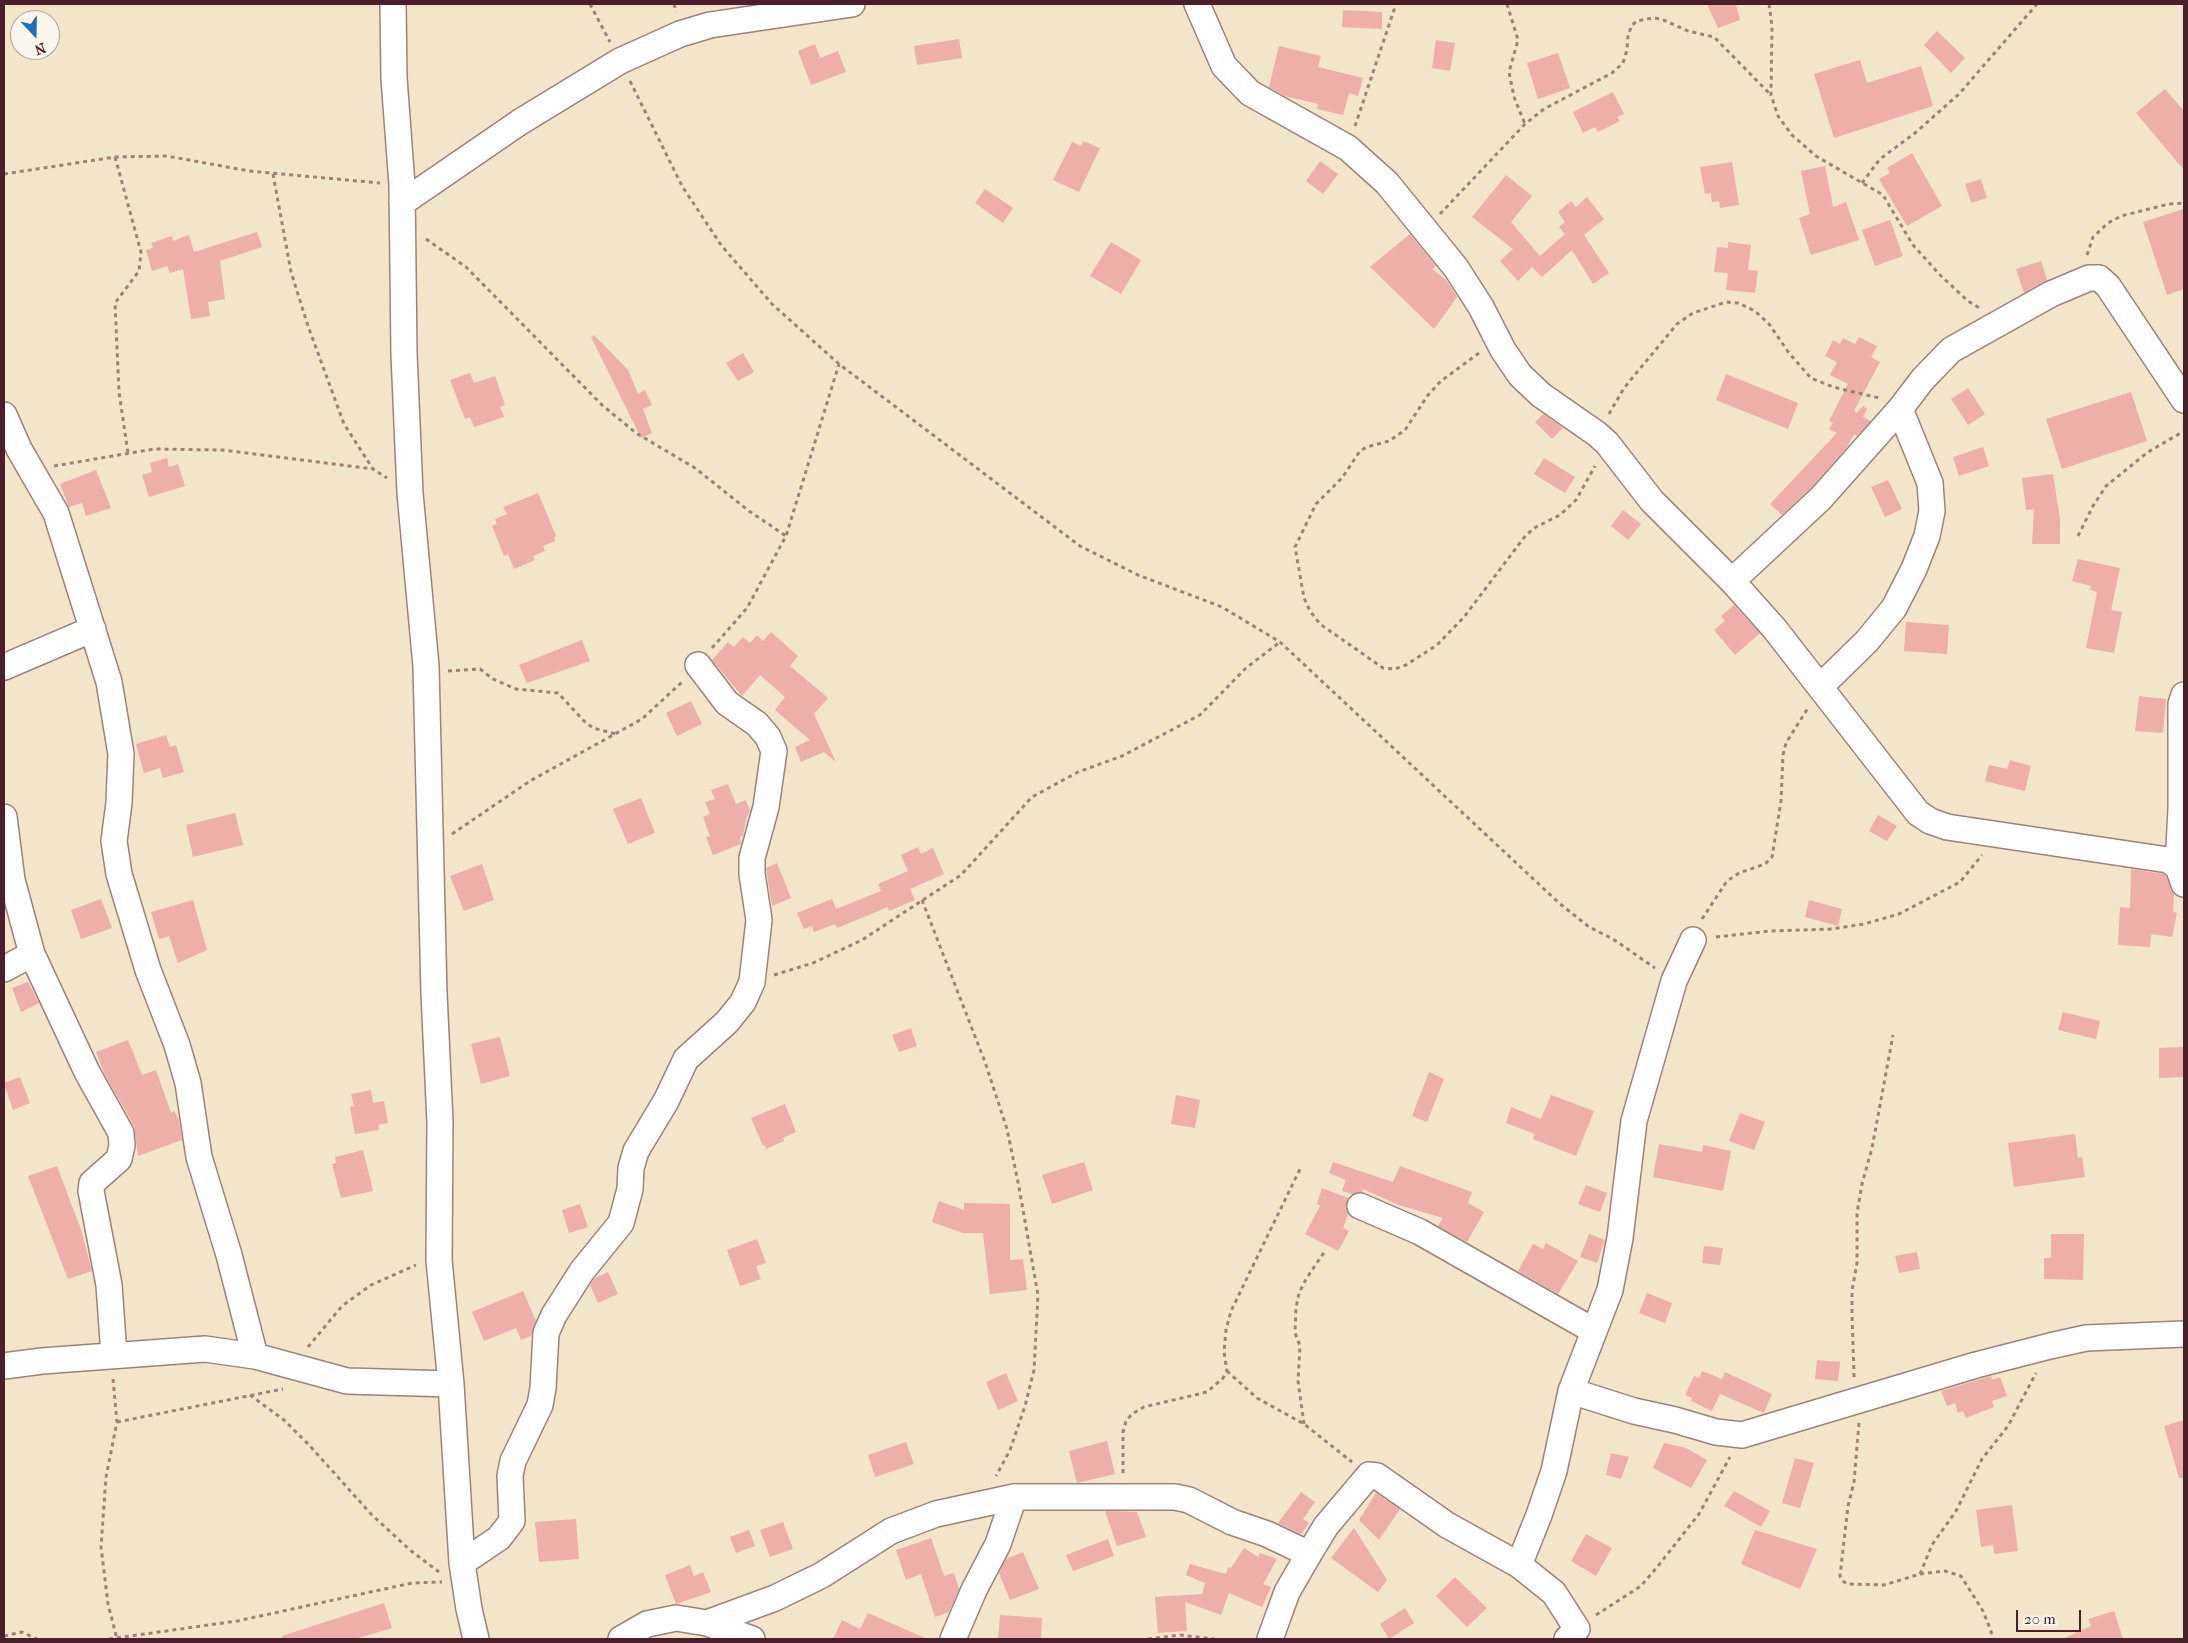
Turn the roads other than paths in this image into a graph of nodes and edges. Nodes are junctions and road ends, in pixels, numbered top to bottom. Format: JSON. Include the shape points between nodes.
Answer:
{"nodes":[{"id":1,"x":393,"y":4,"type":"edge"},
{"id":2,"x":852,"y":4,"type":"edge"},
{"id":3,"x":1197,"y":4,"type":"edge"},
{"id":4,"x":763,"y":10,"type":"edge"},
{"id":5,"x":402,"y":204,"type":"junction"},
{"id":6,"x":2184,"y":400,"type":"edge"},
{"id":7,"x":1903,"y":405,"type":"junction"},
{"id":8,"x":4,"y":415,"type":"edge"},
{"id":9,"x":1732,"y":581,"type":"junction"},
{"id":10,"x":93,"y":629,"type":"junction"},
{"id":11,"x":698,"y":665,"type":"road end"},
{"id":12,"x":4,"y":667,"type":"edge"},
{"id":13,"x":1821,"y":686,"type":"junction"},
{"id":14,"x":2184,"y":694,"type":"edge"},
{"id":15,"x":4,"y":817,"type":"edge"},
{"id":16,"x":2181,"y":876,"type":"edge"},
{"id":17,"x":1693,"y":940,"type":"road end"},
{"id":18,"x":32,"y":954,"type":"junction"},
{"id":19,"x":4,"y":969,"type":"edge"},
{"id":20,"x":1360,"y":1206,"type":"dead end"},
{"id":21,"x":1594,"y":1331,"type":"junction"},
{"id":22,"x":2184,"y":1334,"type":"edge"},
{"id":23,"x":112,"y":1355,"type":"junction"},
{"id":24,"x":255,"y":1356,"type":"junction"},
{"id":25,"x":4,"y":1366,"type":"edge"},
{"id":26,"x":451,"y":1384,"type":"junction"},
{"id":27,"x":1571,"y":1392,"type":"junction"},
{"id":28,"x":1014,"y":1497,"type":"junction"},
{"id":29,"x":1309,"y":1554,"type":"junction"},
{"id":30,"x":1519,"y":1565,"type":"junction"},
{"id":31,"x":459,"y":1579,"type":"junction"},
{"id":32,"x":707,"y":1623,"type":"junction"},
{"id":33,"x":1572,"y":1634,"type":"edge"},
{"id":34,"x":476,"y":1639,"type":"edge"},
{"id":35,"x":621,"y":1639,"type":"edge"},
{"id":36,"x":752,"y":1639,"type":"edge"},
{"id":37,"x":953,"y":1639,"type":"edge"},
{"id":38,"x":1270,"y":1639,"type":"edge"}],
"edges":[{"from":1,"to":5,"type":"street"},
{"from":2,"to":4,"type":"street"},
{"from":3,"to":9,"type":"street","via":[[1224,66],[1250,93],[1348,148],[1387,183],[1426,229],[1476,300],[1520,375],[1541,396],[1602,438],[1652,501]]},
{"from":4,"to":5,"type":"street","via":[[695,30],[620,61],[520,122]]},
{"from":5,"to":26,"type":"street","via":[[410,493],[426,666],[440,1122],[439,1260]]},
{"from":6,"to":7,"type":"street","via":[[2108,286],[2099,278],[2088,278],[2051,294],[1951,350],[1922,379]]},
{"from":7,"to":9,"type":"street","via":[[1821,498]]},
{"from":7,"to":13,"type":"street","via":[[1930,483],[1932,511],[1927,536],[1894,608],[1867,641]]},
{"from":8,"to":10,"type":"street","via":[[56,513]]},
{"from":9,"to":13,"type":"street"},
{"from":10,"to":12,"type":"street"},
{"from":10,"to":24,"type":"street","via":[[109,682],[121,754],[114,841],[119,874],[145,962],[188,1082],[200,1157]]},
{"from":11,"to":31,"type":"street","via":[[727,703],[757,724],[774,750],[766,807],[752,858],[759,920],[752,982],[727,1022],[686,1059],[636,1151],[621,1222],[554,1315],[546,1333],[540,1405],[513,1461],[510,1476],[512,1521]]},
{"from":13,"to":16,"type":"street","via":[[1918,813],[1930,821],[1947,827],[2168,860]]},
{"from":14,"to":16,"type":"street","via":[[2181,704]]},
{"from":15,"to":18,"type":"street","via":[[12,880]]},
{"from":17,"to":21,"type":"street","via":[[1674,981],[1634,1121],[1610,1290]]},
{"from":18,"to":19,"type":"street"},
{"from":18,"to":23,"type":"street","via":[[90,1078],[121,1133],[119,1159],[92,1183],[90,1191],[109,1285]]},
{"from":20,"to":21,"type":"street","via":[[1420,1232]]},
{"from":21,"to":27,"type":"street"},
{"from":22,"to":27,"type":"street","via":[[2086,1338],[2050,1346],[1742,1435],[1716,1432]]},
{"from":23,"to":24,"type":"street","via":[[205,1349]]},
{"from":23,"to":25,"type":"street"},
{"from":24,"to":26,"type":"street","via":[[293,1377]]},
{"from":26,"to":31,"type":"street","via":[[460,1508]]},
{"from":27,"to":30,"type":"street","via":[[1554,1471]]},
{"from":28,"to":29,"type":"street","via":[[1175,1497],[1189,1500],[1218,1516]]},
{"from":28,"to":32,"type":"street","via":[[936,1514],[890,1531],[822,1575],[774,1598]]},
{"from":28,"to":37,"type":"street","via":[[998,1544]]},
{"from":29,"to":30,"type":"street","via":[[1326,1526],[1369,1474],[1377,1476],[1447,1525]]},
{"from":29,"to":38,"type":"street","via":[[1287,1592]]},
{"from":30,"to":33,"type":"street","via":[[1554,1592]]},
{"from":31,"to":34,"type":"street"},
{"from":32,"to":35,"type":"street","via":[[676,1618],[647,1624]]},
{"from":32,"to":36,"type":"street"}]}
